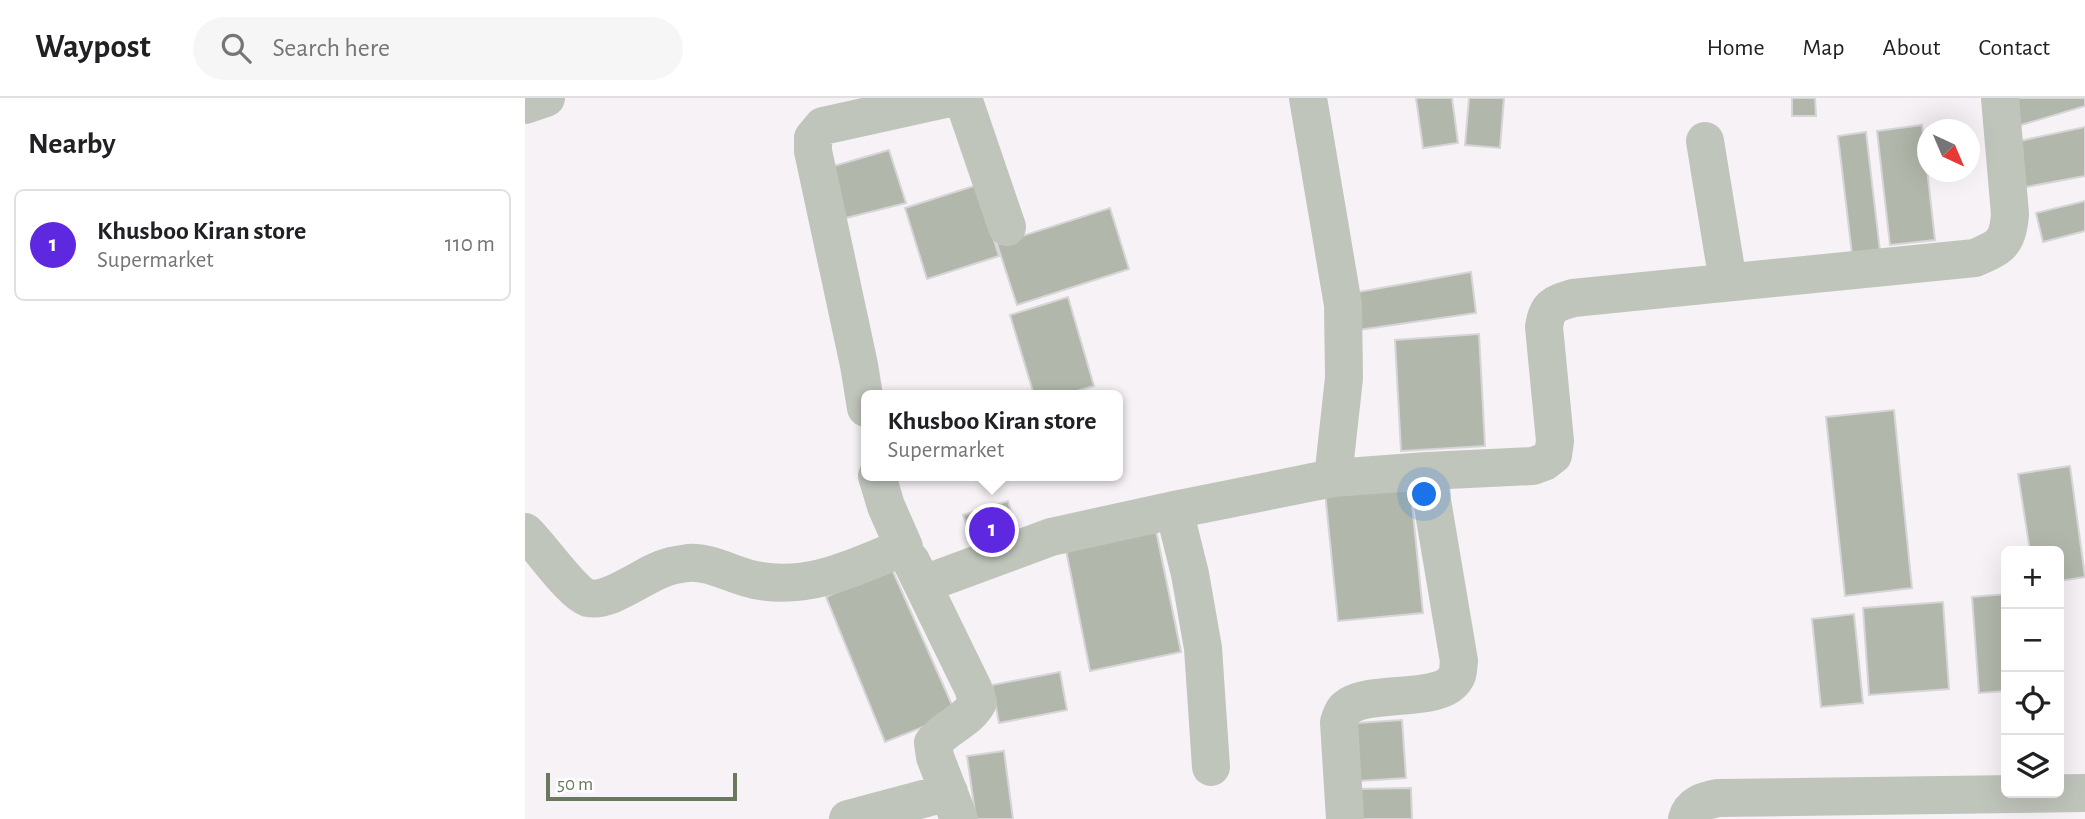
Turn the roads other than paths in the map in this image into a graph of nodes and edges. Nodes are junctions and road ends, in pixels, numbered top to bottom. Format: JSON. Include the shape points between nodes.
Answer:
{"nodes":[{"id":1,"x":546,"y":98,"type":"edge"},
{"id":2,"x":950,"y":98,"type":"edge"},
{"id":3,"x":963,"y":98,"type":"edge"},
{"id":4,"x":1308,"y":98,"type":"edge"},
{"id":5,"x":2000,"y":98,"type":"edge"},
{"id":6,"x":525,"y":105,"type":"edge"},
{"id":7,"x":849,"y":109,"type":"edge"},
{"id":8,"x":1705,"y":141,"type":"dead end"},
{"id":9,"x":1007,"y":228,"type":"dead end"},
{"id":10,"x":1728,"y":282,"type":"junction"},
{"id":11,"x":863,"y":390,"type":"edge"},
{"id":12,"x":1427,"y":471,"type":"junction"},
{"id":13,"x":1333,"y":478,"type":"junction"},
{"id":14,"x":878,"y":481,"type":"edge"},
{"id":15,"x":1174,"y":510,"type":"junction"},
{"id":16,"x":525,"y":532,"type":"edge"},
{"id":17,"x":904,"y":547,"type":"junction"},
{"id":18,"x":924,"y":584,"type":"junction"},
{"id":19,"x":1211,"y":767,"type":"dead end"},
{"id":20,"x":2085,"y":793,"type":"edge"},
{"id":21,"x":954,"y":806,"type":"edge"},
{"id":22,"x":848,"y":819,"type":"edge"},
{"id":23,"x":1345,"y":819,"type":"edge"},
{"id":24,"x":1687,"y":819,"type":"edge"}],
"edges":[{"from":1,"to":6,"type":"street"},
{"from":2,"to":7,"type":"street"},
{"from":3,"to":9,"type":"street"},
{"from":4,"to":13,"type":"street","via":[[1343,305],[1344,378]]},
{"from":5,"to":10,"type":"street","via":[[2010,214],[2009,230],[1997,248],[1975,258]]},
{"from":7,"to":11,"type":"street","via":[[823,125],[813,138],[813,151]]},
{"from":8,"to":10,"type":"street"},
{"from":10,"to":12,"type":"street","via":[[1555,303],[1546,313],[1544,327],[1553,455],[1533,466]]},
{"from":12,"to":13,"type":"street"},
{"from":12,"to":23,"type":"street","via":[[1458,676],[1435,692],[1357,702],[1344,709],[1339,722]]},
{"from":13,"to":15,"type":"street"},
{"from":14,"to":17,"type":"street"},
{"from":15,"to":18,"type":"street","via":[[1051,537]]},
{"from":15,"to":19,"type":"street","via":[[1203,648]]},
{"from":16,"to":17,"type":"street","via":[[576,591],[588,598],[605,597],[662,569],[690,563],[784,584],[828,578]]},
{"from":17,"to":18,"type":"street"},
{"from":18,"to":21,"type":"street","via":[[978,702],[933,743]]},
{"from":20,"to":24,"type":"street","via":[[1718,798],[1702,801]]},
{"from":21,"to":22,"type":"street"}]}
